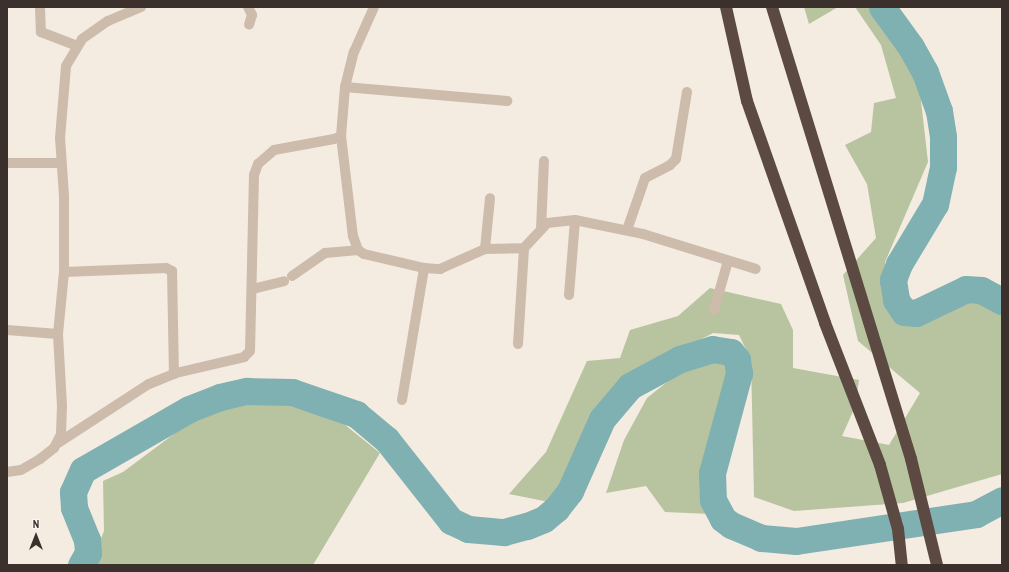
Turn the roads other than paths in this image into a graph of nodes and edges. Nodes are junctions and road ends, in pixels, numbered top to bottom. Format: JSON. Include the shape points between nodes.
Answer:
{"nodes":[{"id":1,"x":40,"y":7,"type":"edge"},
{"id":2,"x":141,"y":7,"type":"edge"},
{"id":3,"x":248,"y":7,"type":"edge"},
{"id":4,"x":374,"y":7,"type":"edge"},
{"id":5,"x":726,"y":7,"type":"edge"},
{"id":6,"x":772,"y":7,"type":"edge"},
{"id":7,"x":249,"y":25,"type":"dead end"},
{"id":8,"x":77,"y":46,"type":"junction"},
{"id":9,"x":345,"y":87,"type":"junction"},
{"id":10,"x":687,"y":92,"type":"dead end"},
{"id":11,"x":507,"y":101,"type":"dead end"},
{"id":12,"x":341,"y":136,"type":"junction"},
{"id":13,"x":544,"y":161,"type":"dead end"},
{"id":14,"x":7,"y":163,"type":"edge"},
{"id":15,"x":60,"y":163,"type":"junction"},
{"id":16,"x":490,"y":198,"type":"dead end"},
{"id":17,"x":575,"y":220,"type":"junction"},
{"id":18,"x":541,"y":229,"type":"junction"},
{"id":19,"x":627,"y":230,"type":"junction"},
{"id":20,"x":524,"y":248,"type":"junction"},
{"id":21,"x":485,"y":249,"type":"junction"},
{"id":22,"x":358,"y":250,"type":"junction"},
{"id":23,"x":728,"y":261,"type":"junction"},
{"id":24,"x":424,"y":268,"type":"junction"},
{"id":25,"x":756,"y":268,"type":"dead end"},
{"id":26,"x":64,"y":272,"type":"junction"},
{"id":27,"x":253,"y":289,"type":"junction"},
{"id":28,"x":569,"y":295,"type":"dead end"},
{"id":29,"x":714,"y":310,"type":"dead end"},
{"id":30,"x":7,"y":330,"type":"edge"},
{"id":31,"x":58,"y":334,"type":"junction"},
{"id":32,"x":518,"y":344,"type":"dead end"},
{"id":33,"x":174,"y":374,"type":"junction"},
{"id":34,"x":402,"y":400,"type":"dead end"},
{"id":35,"x":58,"y":443,"type":"junction"},
{"id":36,"x":7,"y":472,"type":"edge"},
{"id":37,"x":937,"y":564,"type":"edge"},
{"id":38,"x":902,"y":565,"type":"edge"}],
"edges":[{"from":1,"to":8,"type":"street","via":[[41,32]]},
{"from":2,"to":8,"type":"street","via":[[108,21],[82,39]]},
{"from":3,"to":7,"type":"street","via":[[252,15]]},
{"from":4,"to":9,"type":"street","via":[[354,52]]},
{"from":5,"to":38,"type":"highway","via":[[747,101],[825,323],[880,465],[898,529]]},
{"from":6,"to":37,"type":"highway","via":[[910,459]]},
{"from":8,"to":15,"type":"street","via":[[66,66],[61,109]]},
{"from":9,"to":11,"type":"street"},
{"from":9,"to":12,"type":"street"},
{"from":10,"to":19,"type":"street","via":[[676,159],[645,178]]},
{"from":12,"to":22,"type":"street","via":[[352,236]]},
{"from":12,"to":27,"type":"street","via":[[274,150],[258,164],[254,175]]},
{"from":13,"to":18,"type":"street"},
{"from":14,"to":15,"type":"street"},
{"from":15,"to":26,"type":"street","via":[[64,196]]},
{"from":16,"to":21,"type":"street"},
{"from":17,"to":18,"type":"street","via":[[553,221]]},
{"from":17,"to":19,"type":"street"},
{"from":17,"to":28,"type":"street"},
{"from":18,"to":20,"type":"street"},
{"from":19,"to":23,"type":"street"},
{"from":20,"to":21,"type":"street"},
{"from":20,"to":32,"type":"street"},
{"from":21,"to":24,"type":"street","via":[[448,267]]},
{"from":22,"to":24,"type":"street","via":[[364,254]]},
{"from":22,"to":27,"type":"street","via":[[325,253],[288,278]]},
{"from":23,"to":25,"type":"street"},
{"from":23,"to":29,"type":"street"},
{"from":24,"to":34,"type":"street"},
{"from":26,"to":31,"type":"street"},
{"from":26,"to":33,"type":"street","via":[[166,268],[172,271]]},
{"from":27,"to":33,"type":"street","via":[[251,346],[248,355]]},
{"from":30,"to":31,"type":"street"},
{"from":31,"to":35,"type":"street","via":[[62,406]]},
{"from":33,"to":35,"type":"street","via":[[130,394]]},
{"from":35,"to":36,"type":"street","via":[[21,470]]}]}
